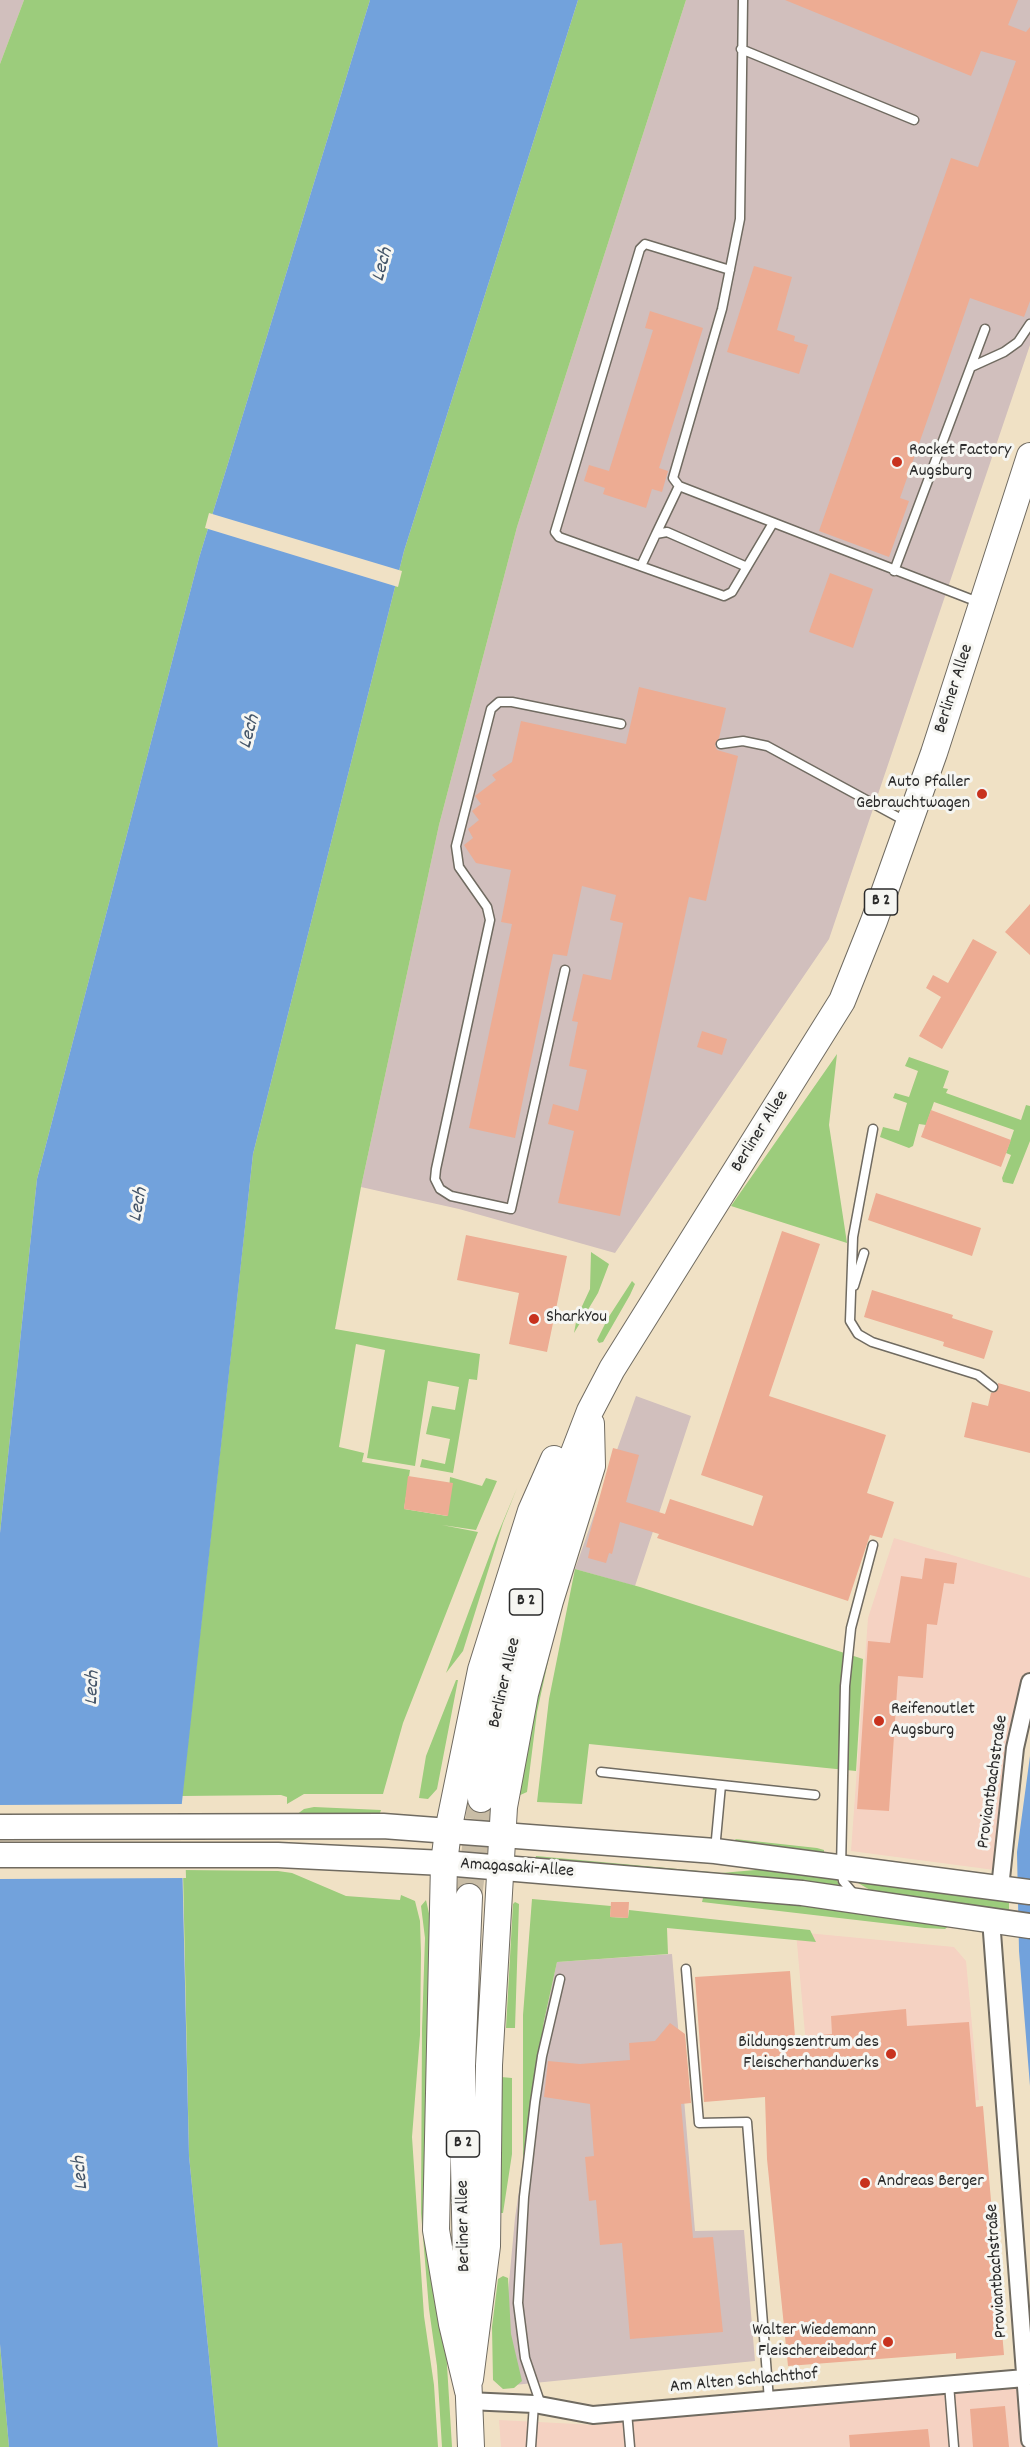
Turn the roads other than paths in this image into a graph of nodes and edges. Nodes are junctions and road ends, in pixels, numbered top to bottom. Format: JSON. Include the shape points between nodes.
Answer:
{"nodes":[{"id":1,"x":743,"y":0,"type":"edge"},
{"id":2,"x":741,"y":48,"type":"junction"},
{"id":3,"x":914,"y":120,"type":"dead end"},
{"id":4,"x":730,"y":270,"type":"junction"},
{"id":5,"x":1030,"y":324,"type":"edge"},
{"id":6,"x":985,"y":329,"type":"dead end"},
{"id":7,"x":971,"y":367,"type":"junction"},
{"id":8,"x":1030,"y":456,"type":"edge"},
{"id":9,"x":679,"y":486,"type":"junction"},
{"id":10,"x":773,"y":523,"type":"junction"},
{"id":11,"x":656,"y":534,"type":"junction"},
{"id":12,"x":641,"y":566,"type":"junction"},
{"id":13,"x":747,"y":567,"type":"junction"},
{"id":14,"x":894,"y":571,"type":"junction"},
{"id":15,"x":981,"y":604,"type":"junction"},
{"id":16,"x":621,"y":724,"type":"dead end"},
{"id":17,"x":721,"y":744,"type":"dead end"},
{"id":18,"x":909,"y":824,"type":"junction"},
{"id":19,"x":565,"y":970,"type":"dead end"},
{"id":20,"x":873,"y":1129,"type":"dead end"},
{"id":21,"x":864,"y":1253,"type":"dead end"},
{"id":22,"x":850,"y":1298,"type":"junction"},
{"id":23,"x":993,"y":1387,"type":"dead end"},
{"id":24,"x":590,"y":1411,"type":"junction"},
{"id":25,"x":873,"y":1545,"type":"dead end"},
{"id":26,"x":1030,"y":1683,"type":"edge"},
{"id":27,"x":601,"y":1772,"type":"dead end"},
{"id":28,"x":721,"y":1785,"type":"junction"},
{"id":29,"x":816,"y":1795,"type":"dead end"},
{"id":30,"x":481,"y":1799,"type":"tunnel mouth"},
{"id":31,"x":0,"y":1827,"type":"edge"},
{"id":32,"x":448,"y":1831,"type":"junction"},
{"id":33,"x":502,"y":1835,"type":"junction"},
{"id":34,"x":715,"y":1851,"type":"junction"},
{"id":35,"x":0,"y":1856,"type":"edge"},
{"id":36,"x":444,"y":1863,"type":"junction"},
{"id":37,"x":500,"y":1868,"type":"junction"},
{"id":38,"x":841,"y":1868,"type":"junction"},
{"id":39,"x":1013,"y":1890,"type":"edge"},
{"id":40,"x":469,"y":1897,"type":"tunnel mouth"},
{"id":41,"x":868,"y":1902,"type":"junction"},
{"id":42,"x":1010,"y":1923,"type":"edge"},
{"id":43,"x":686,"y":1969,"type":"dead end"},
{"id":44,"x":560,"y":1979,"type":"dead end"},
{"id":45,"x":1025,"y":2379,"type":"junction"},
{"id":46,"x":949,"y":2384,"type":"junction"},
{"id":47,"x":468,"y":2396,"type":"junction"},
{"id":48,"x":769,"y":2400,"type":"junction"},
{"id":49,"x":537,"y":2405,"type":"junction"},
{"id":50,"x":627,"y":2412,"type":"junction"},
{"id":51,"x":1030,"y":2440,"type":"edge"},
{"id":52,"x":471,"y":2447,"type":"edge"},
{"id":53,"x":531,"y":2447,"type":"edge"},
{"id":54,"x":630,"y":2447,"type":"edge"},
{"id":55,"x":954,"y":2447,"type":"edge"}],
"edges":[{"from":1,"to":2,"type":"lane"},
{"from":2,"to":3,"type":"lane"},
{"from":2,"to":4,"type":"lane","via":[[740,219]]},
{"from":4,"to":9,"type":"lane","via":[[676,465],[673,478]]},
{"from":4,"to":12,"type":"lane","via":[[645,244],[640,249],[555,532],[559,537]]},
{"from":5,"to":7,"type":"lane","via":[[1018,342]]},
{"from":6,"to":7,"type":"lane"},
{"from":7,"to":14,"type":"lane"},
{"from":8,"to":15,"type":"main road","name":"Berliner Allee","number":"B 2"},
{"from":9,"to":10,"type":"lane"},
{"from":9,"to":11,"type":"lane"},
{"from":10,"to":13,"type":"lane"},
{"from":10,"to":14,"type":"lane"},
{"from":11,"to":12,"type":"lane"},
{"from":11,"to":13,"type":"lane","via":[[667,532]]},
{"from":12,"to":13,"type":"lane","via":[[724,596],[732,592]]},
{"from":14,"to":15,"type":"lane"},
{"from":15,"to":18,"type":"main road","name":"Berliner Allee","number":"B 2"},
{"from":16,"to":19,"type":"lane","via":[[512,702],[499,702],[491,709],[456,846],[459,867],[488,907],[490,921],[436,1168],[435,1179],[440,1189],[451,1196],[511,1209]]},
{"from":17,"to":18,"type":"lane","via":[[743,741],[766,746]]},
{"from":18,"to":24,"type":"main road","name":"Berliner Allee","number":"B 2","via":[[842,1001],[612,1369]]},
{"from":20,"to":22,"type":"lane","via":[[853,1237]]},
{"from":21,"to":22,"type":"lane"},
{"from":22,"to":23,"type":"lane","via":[[850,1320],[858,1334],[872,1342],[978,1375]]},
{"from":24,"to":30,"type":"main road","name":"Berliner Allee","number":"B 2","via":[[558,1494],[508,1664]]},
{"from":24,"to":32,"type":"main road","via":[[561,1445],[531,1511],[481,1670]]},
{"from":24,"to":33,"type":"main road","via":[[592,1466],[525,1694]]},
{"from":25,"to":38,"type":"lane","via":[[851,1628],[842,1757]]},
{"from":26,"to":39,"type":"street","name":"Proviantbachstraße","via":[[1015,1748]]},
{"from":27,"to":28,"type":"lane"},
{"from":28,"to":29,"type":"lane"},
{"from":28,"to":34,"type":"lane"},
{"from":31,"to":32,"type":"main road","name":"Amagasaki-Allee","via":[[383,1826]]},
{"from":32,"to":33,"type":"main road","name":"Amagasaki-Allee"},
{"from":32,"to":36,"type":"main road"},
{"from":33,"to":34,"type":"main road","name":"Amagasaki-Allee"},
{"from":33,"to":37,"type":"main road"},
{"from":34,"to":38,"type":"main road","name":"Amagasaki-Allee"},
{"from":35,"to":36,"type":"main road","name":"Amagasaki-Allee","via":[[278,1855]]},
{"from":36,"to":37,"type":"main road","name":"Amagasaki-Allee"},
{"from":36,"to":47,"type":"main road","via":[[436,2230]]},
{"from":37,"to":41,"type":"main road","name":"Amagasaki-Allee"},
{"from":37,"to":47,"type":"main road","via":[[489,2065],[487,2246]]},
{"from":38,"to":39,"type":"main road","name":"Amagasaki-Allee"},
{"from":38,"to":41,"type":"lane","via":[[848,1888]]},
{"from":40,"to":47,"type":"main road","name":"Berliner Allee","number":"B 2","via":[[462,2066]]},
{"from":41,"to":42,"type":"main road","name":"Amagasaki-Allee"},
{"from":42,"to":45,"type":"street","name":"Proviantbachstraße"},
{"from":43,"to":48,"type":"lane","via":[[699,2123],[747,2122]]},
{"from":44,"to":49,"type":"lane","via":[[536,2102],[524,2197],[518,2303],[525,2358]]},
{"from":45,"to":46,"type":"street","name":"Am Alten Schlachthof"},
{"from":45,"to":51,"type":"street","name":"Proviantbachstraße"},
{"from":46,"to":48,"type":"street","name":"Am Alten Schlachthof"},
{"from":46,"to":55,"type":"lane"},
{"from":47,"to":49,"type":"street","name":"Am Alten Schlachthof"},
{"from":47,"to":52,"type":"main road","name":"Berliner Allee","number":"B 2"},
{"from":48,"to":50,"type":"street","name":"Am Alten Schlachthof"},
{"from":49,"to":50,"type":"street","name":"Am Alten Schlachthof","via":[[593,2415]]},
{"from":49,"to":53,"type":"lane"},
{"from":50,"to":54,"type":"lane"}]}
